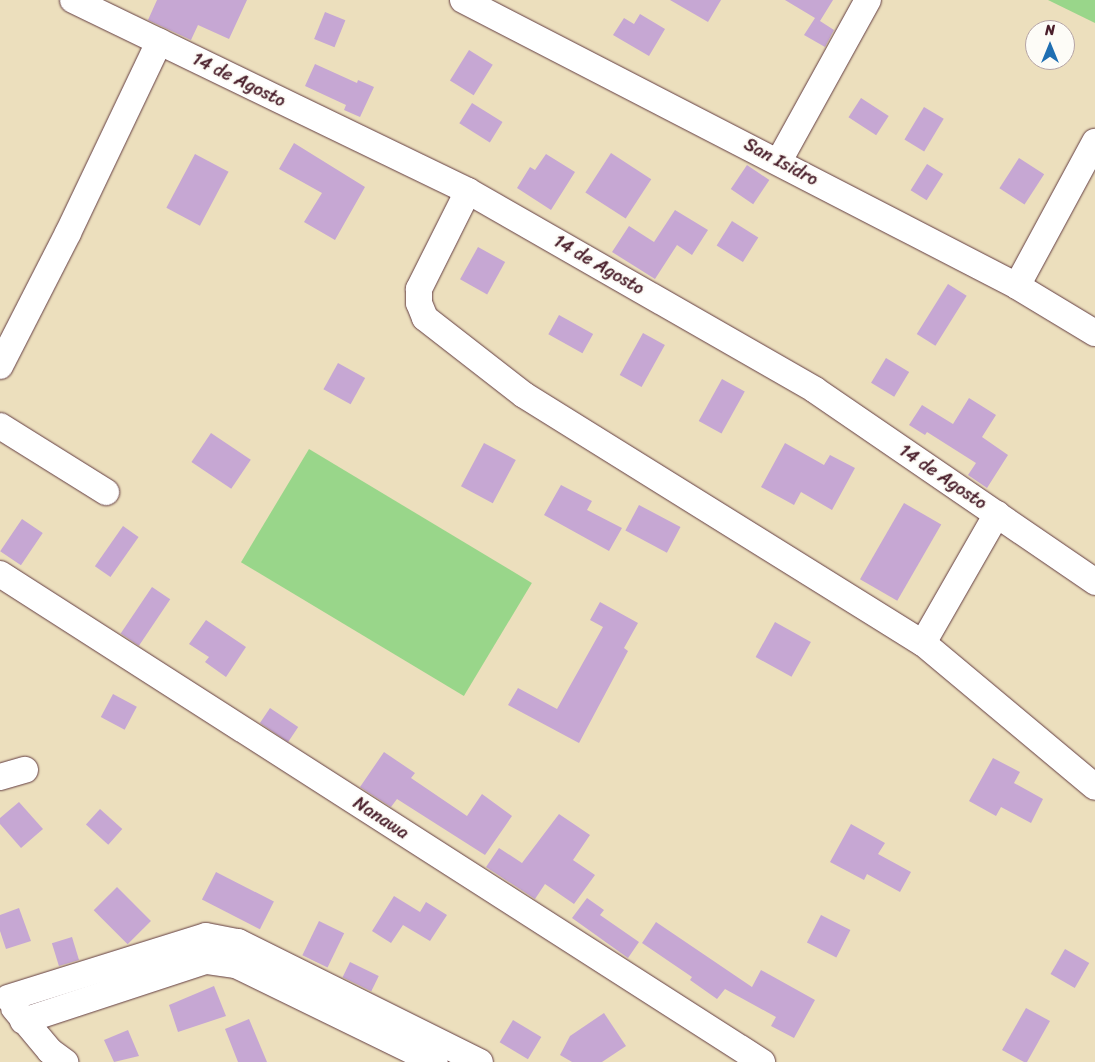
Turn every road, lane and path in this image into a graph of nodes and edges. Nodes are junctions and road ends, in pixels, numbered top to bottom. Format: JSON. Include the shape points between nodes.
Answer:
{"nodes":[{"id":1,"x":73,"y":0,"type":"edge"},
{"id":2,"x":463,"y":0,"type":"edge"},
{"id":3,"x":868,"y":0,"type":"edge"},
{"id":4,"x":159,"y":42,"type":"junction"},
{"id":5,"x":1095,"y":142,"type":"edge"},
{"id":6,"x":779,"y":161,"type":"junction"},
{"id":7,"x":468,"y":190,"type":"junction"},
{"id":8,"x":1017,"y":286,"type":"junction"},
{"id":9,"x":1095,"y":333,"type":"edge"},
{"id":10,"x":0,"y":366,"type":"edge"},
{"id":11,"x":0,"y":426,"type":"edge"},
{"id":12,"x":106,"y":492,"type":"dead end"},
{"id":13,"x":996,"y":514,"type":"junction"},
{"id":14,"x":0,"y":574,"type":"edge"},
{"id":15,"x":1095,"y":582,"type":"edge"},
{"id":16,"x":923,"y":643,"type":"junction"},
{"id":17,"x":25,"y":770,"type":"dead end"},
{"id":18,"x":0,"y":777,"type":"edge"},
{"id":19,"x":1095,"y":787,"type":"edge"},
{"id":20,"x":206,"y":949,"type":"junction"},
{"id":21,"x":4,"y":994,"type":"edge"},
{"id":22,"x":23,"y":1021,"type":"junction"},
{"id":23,"x":64,"y":1062,"type":"edge"},
{"id":24,"x":435,"y":1062,"type":"edge"},
{"id":25,"x":480,"y":1062,"type":"edge"},
{"id":26,"x":762,"y":1062,"type":"edge"}],
"edges":[{"from":1,"to":4,"type":"street","name":"14 de Agosto"},
{"from":2,"to":6,"type":"street","name":"San Isidro"},
{"from":3,"to":6,"type":"street"},
{"from":4,"to":7,"type":"street","name":"14 de Agosto"},
{"from":4,"to":10,"type":"street"},
{"from":5,"to":8,"type":"street"},
{"from":6,"to":8,"type":"street","name":"San Isidro"},
{"from":7,"to":13,"type":"street","name":"14 de Agosto","via":[[815,390]]},
{"from":7,"to":16,"type":"street","via":[[419,289],[424,318],[524,395]]},
{"from":8,"to":9,"type":"street","name":"San Isidro"},
{"from":11,"to":12,"type":"street"},
{"from":13,"to":15,"type":"street","name":"14 de Agosto"},
{"from":13,"to":16,"type":"street"},
{"from":14,"to":26,"type":"street","name":"Nanawa"},
{"from":16,"to":19,"type":"street"},
{"from":17,"to":18,"type":"street"},
{"from":20,"to":21,"type":"street"},
{"from":20,"to":22,"type":"street"},
{"from":20,"to":24,"type":"street"},
{"from":20,"to":25,"type":"street","via":[[238,942]]},
{"from":21,"to":22,"type":"street"},
{"from":22,"to":23,"type":"street"}]}
